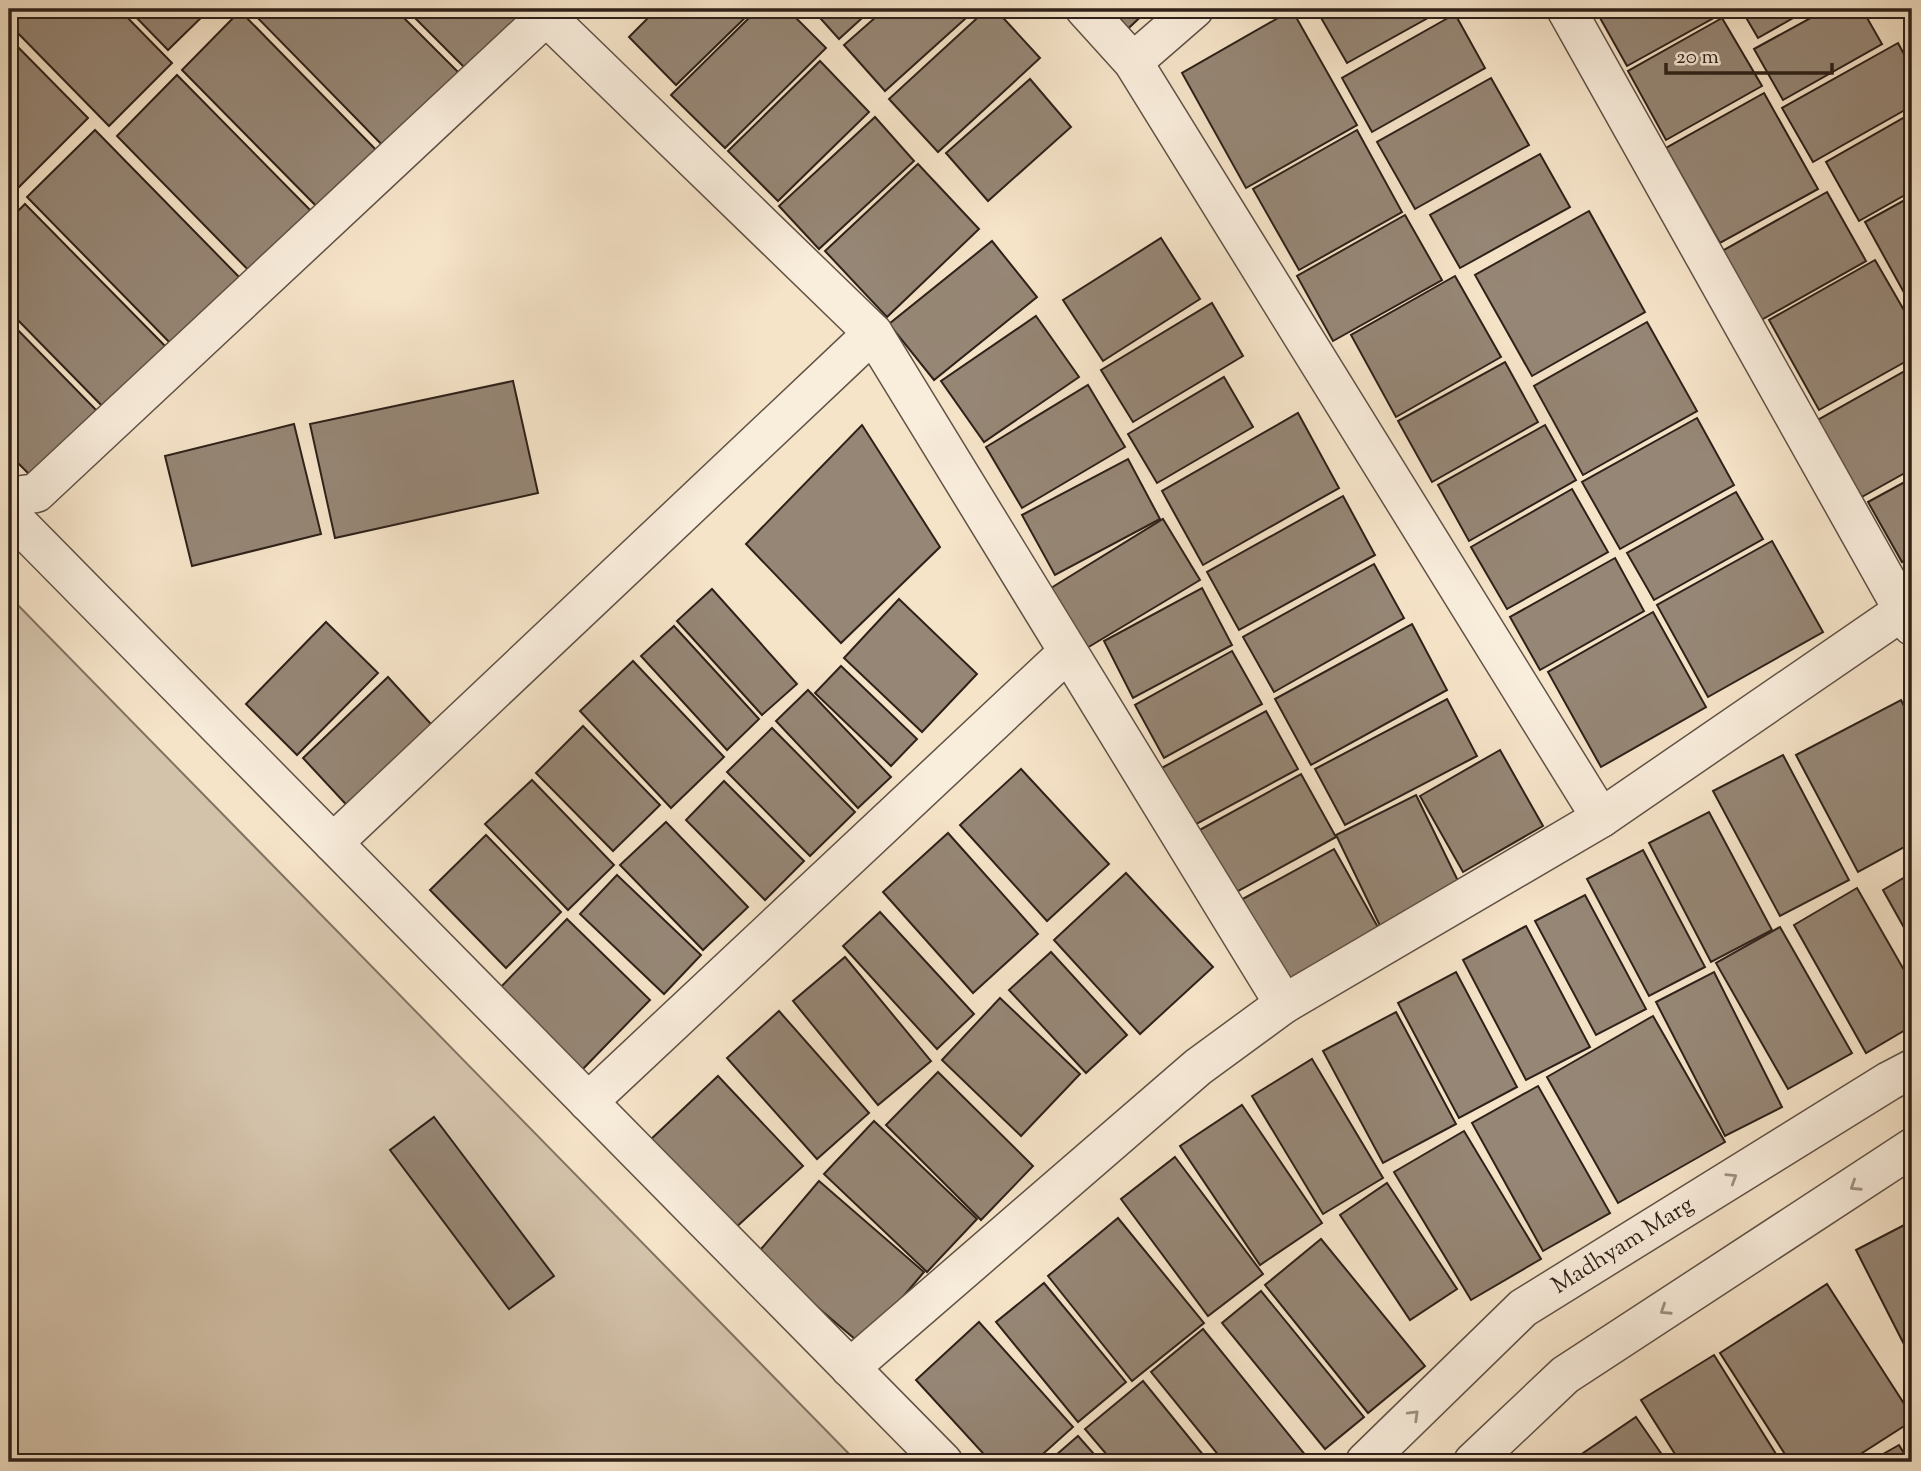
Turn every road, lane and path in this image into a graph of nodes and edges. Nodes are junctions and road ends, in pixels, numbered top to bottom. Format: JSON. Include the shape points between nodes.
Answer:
{"nodes":[{"id":1,"x":1085,"y":9,"type":"edge"},
{"id":2,"x":1194,"y":9,"type":"edge"},
{"id":3,"x":1566,"y":9,"type":"edge"},
{"id":4,"x":550,"y":12,"type":"edge"},
{"id":5,"x":1133,"y":62,"type":"junction"},
{"id":6,"x":873,"y":333,"type":"junction"},
{"id":7,"x":9,"y":497,"type":"edge"},
{"id":8,"x":9,"y":514,"type":"edge"},
{"id":9,"x":1908,"y":618,"type":"edge"},
{"id":10,"x":1068,"y":652,"type":"junction"},
{"id":11,"x":1601,"y":818,"type":"junction"},
{"id":12,"x":333,"y":843,"type":"junction"},
{"id":13,"x":1284,"y":1004,"type":"junction"},
{"id":14,"x":1912,"y":1069,"type":"edge"},
{"id":15,"x":588,"y":1102,"type":"junction"},
{"id":16,"x":1912,"y":1148,"type":"edge"},
{"id":17,"x":850,"y":1368,"type":"junction"},
{"id":18,"x":943,"y":1462,"type":"edge"},
{"id":19,"x":1365,"y":1462,"type":"edge"},
{"id":20,"x":1473,"y":1462,"type":"edge"}],
"edges":[{"from":1,"to":5,"type":"street"},
{"from":2,"to":5,"type":"street"},
{"from":3,"to":9,"type":"street"},
{"from":4,"to":6,"type":"street"},
{"from":4,"to":7,"type":"street","via":[[36,493]]},
{"from":5,"to":11,"type":"street"},
{"from":6,"to":10,"type":"street"},
{"from":6,"to":12,"type":"street"},
{"from":8,"to":12,"type":"street"},
{"from":9,"to":11,"type":"street"},
{"from":10,"to":13,"type":"street"},
{"from":10,"to":15,"type":"street"},
{"from":11,"to":13,"type":"street"},
{"from":12,"to":15,"type":"street"},
{"from":13,"to":17,"type":"street","via":[[1198,1067]]},
{"from":19,"to":14,"type":"street","name":"Madhyam Marg","one_way":true,"via":[[1523,1308]]},
{"from":15,"to":17,"type":"street"},
{"from":16,"to":20,"type":"street","one_way":true,"via":[[1565,1375]]},
{"from":17,"to":18,"type":"street"}]}
